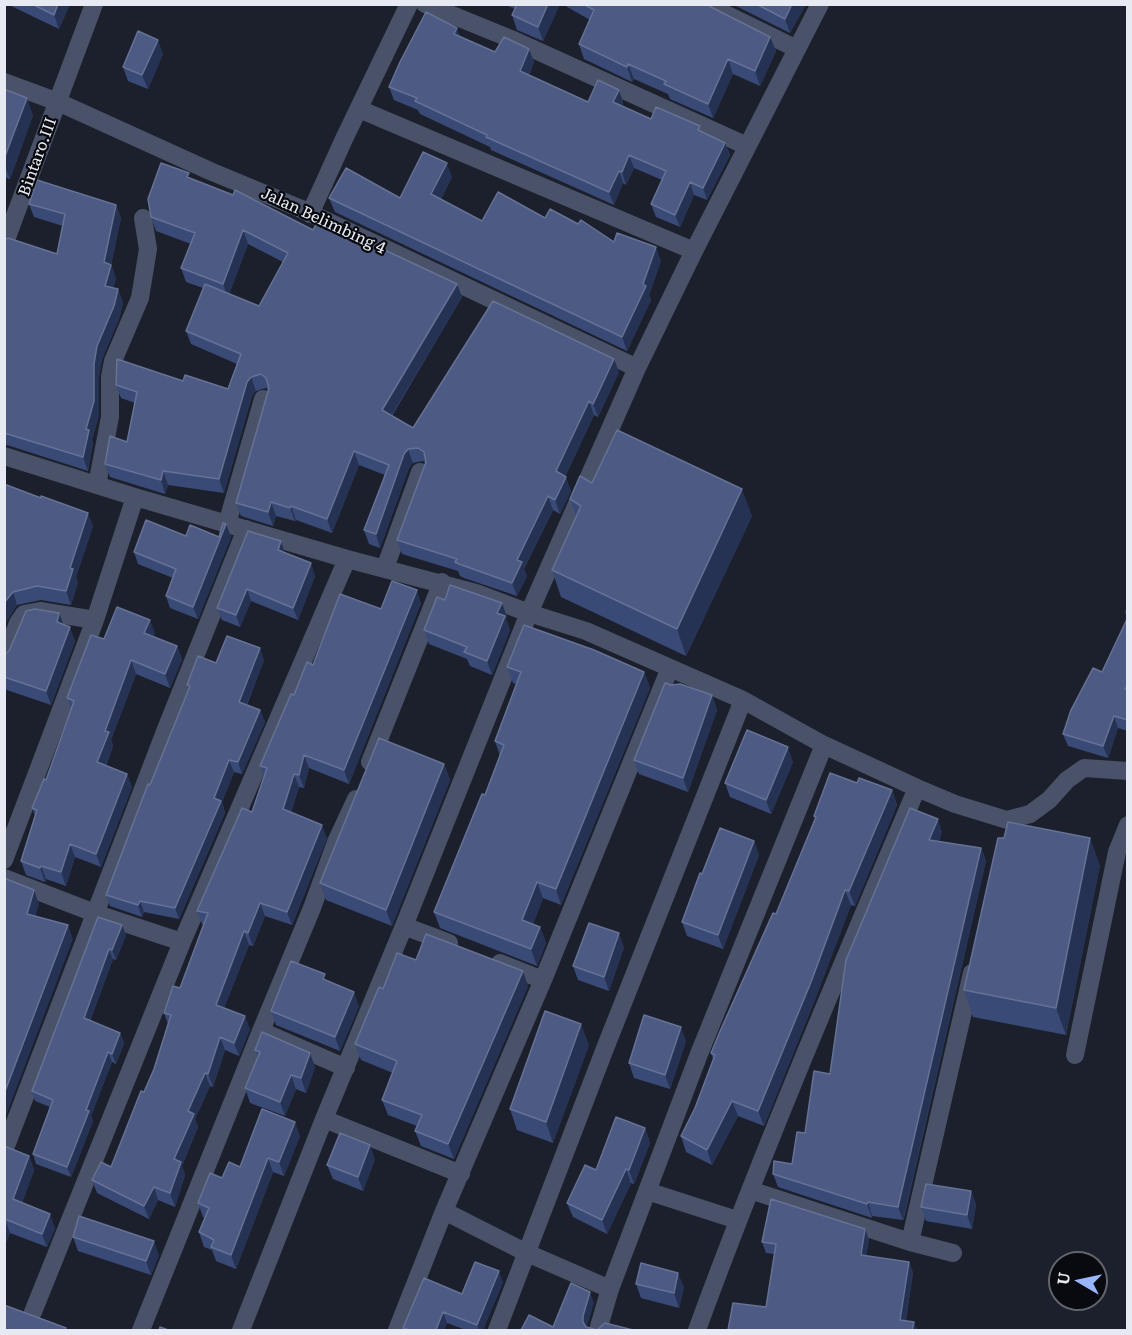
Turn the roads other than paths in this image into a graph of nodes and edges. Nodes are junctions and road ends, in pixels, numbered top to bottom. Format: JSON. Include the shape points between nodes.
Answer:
{"nodes":[{"id":1,"x":94,"y":4,"type":"edge"},
{"id":2,"x":409,"y":4,"type":"edge"},
{"id":3,"x":425,"y":4,"type":"edge"},
{"id":4,"x":705,"y":4,"type":"edge"},
{"id":5,"x":820,"y":4,"type":"edge"},
{"id":6,"x":797,"y":49,"type":"junction"},
{"id":7,"x":4,"y":82,"type":"edge"},
{"id":8,"x":58,"y":102,"type":"junction"},
{"id":9,"x":359,"y":109,"type":"junction"},
{"id":10,"x":747,"y":146,"type":"junction"},
{"id":11,"x":310,"y":214,"type":"junction"},
{"id":12,"x":143,"y":218,"type":"dead end"},
{"id":13,"x":4,"y":245,"type":"edge"},
{"id":14,"x":694,"y":251,"type":"junction"},
{"id":15,"x":637,"y":368,"type":"junction"},
{"id":16,"x":263,"y":399,"type":"edge"},
{"id":17,"x":4,"y":456,"type":"edge"},
{"id":18,"x":420,"y":472,"type":"edge"},
{"id":19,"x":97,"y":485,"type":"junction"},
{"id":20,"x":135,"y":497,"type":"junction"},
{"id":21,"x":227,"y":524,"type":"junction"},
{"id":22,"x":246,"y":529,"type":"junction"},
{"id":23,"x":346,"y":558,"type":"junction"},
{"id":24,"x":385,"y":568,"type":"junction"},
{"id":25,"x":442,"y":582,"type":"junction"},
{"id":26,"x":529,"y":613,"type":"junction"},
{"id":27,"x":95,"y":620,"type":"junction"},
{"id":28,"x":4,"y":660,"type":"edge"},
{"id":29,"x":670,"y":668,"type":"junction"},
{"id":30,"x":743,"y":700,"type":"junction"},
{"id":31,"x":824,"y":745,"type":"junction"},
{"id":32,"x":1128,"y":771,"type":"edge"},
{"id":33,"x":917,"y":788,"type":"junction"},
{"id":34,"x":1007,"y":820,"type":"junction"},
{"id":35,"x":1128,"y":825,"type":"edge"},
{"id":36,"x":1002,"y":843,"type":"edge"},
{"id":37,"x":4,"y":860,"type":"edge"},
{"id":38,"x":4,"y":878,"type":"edge"},
{"id":39,"x":96,"y":914,"type":"junction"},
{"id":40,"x":404,"y":926,"type":"junction"},
{"id":41,"x":182,"y":942,"type":"junction"},
{"id":42,"x":976,"y":957,"type":"edge"},
{"id":43,"x":543,"y":980,"type":"junction"},
{"id":44,"x":261,"y":1031,"type":"junction"},
{"id":45,"x":1075,"y":1055,"type":"dead end"},
{"id":46,"x":346,"y":1068,"type":"junction"},
{"id":47,"x":324,"y":1119,"type":"junction"},
{"id":48,"x":4,"y":1151,"type":"edge"},
{"id":49,"x":461,"y":1174,"type":"junction"},
{"id":50,"x":750,"y":1190,"type":"junction"},
{"id":51,"x":647,"y":1191,"type":"junction"},
{"id":52,"x":444,"y":1211,"type":"junction"},
{"id":53,"x":737,"y":1220,"type":"junction"},
{"id":54,"x":910,"y":1242,"type":"junction"},
{"id":55,"x":526,"y":1253,"type":"junction"},
{"id":56,"x":953,"y":1253,"type":"dead end"},
{"id":57,"x":610,"y":1289,"type":"junction"},
{"id":58,"x":33,"y":1312,"type":"dead end"},
{"id":59,"x":141,"y":1330,"type":"edge"},
{"id":60,"x":241,"y":1330,"type":"edge"},
{"id":61,"x":397,"y":1330,"type":"edge"},
{"id":62,"x":497,"y":1330,"type":"edge"},
{"id":63,"x":598,"y":1330,"type":"edge"},
{"id":64,"x":697,"y":1330,"type":"edge"}],
"edges":[{"from":1,"to":8,"type":"street","name":"Bintaro.III"},
{"from":2,"to":9,"type":"street"},
{"from":3,"to":10,"type":"street"},
{"from":4,"to":6,"type":"street"},
{"from":5,"to":6,"type":"street"},
{"from":6,"to":10,"type":"street"},
{"from":7,"to":8,"type":"street","name":"Jalan Belimbing 4"},
{"from":8,"to":11,"type":"street","name":"Jalan Belimbing 4"},
{"from":8,"to":13,"type":"street","name":"Bintaro.III"},
{"from":9,"to":11,"type":"street"},
{"from":9,"to":14,"type":"street"},
{"from":10,"to":14,"type":"street"},
{"from":11,"to":15,"type":"street","name":"Jalan Belimbing 4"},
{"from":12,"to":19,"type":"street","via":[[148,249],[140,298],[113,361],[110,417]]},
{"from":14,"to":15,"type":"street"},
{"from":15,"to":26,"type":"street"},
{"from":16,"to":21,"type":"street"},
{"from":17,"to":19,"type":"street"},
{"from":18,"to":24,"type":"street"},
{"from":19,"to":20,"type":"street"},
{"from":20,"to":21,"type":"street"},
{"from":20,"to":27,"type":"street"},
{"from":21,"to":22,"type":"street"},
{"from":22,"to":23,"type":"street"},
{"from":22,"to":39,"type":"street"},
{"from":23,"to":24,"type":"street"},
{"from":23,"to":41,"type":"street"},
{"from":24,"to":25,"type":"street"},
{"from":25,"to":26,"type":"street"},
{"from":25,"to":44,"type":"street"},
{"from":26,"to":29,"type":"street","via":[[586,631]]},
{"from":26,"to":40,"type":"street"},
{"from":27,"to":28,"type":"street","via":[[40,612],[24,614]]},
{"from":27,"to":37,"type":"street"},
{"from":29,"to":30,"type":"street"},
{"from":29,"to":43,"type":"street"},
{"from":30,"to":31,"type":"street"},
{"from":30,"to":55,"type":"street"},
{"from":31,"to":33,"type":"street"},
{"from":31,"to":51,"type":"street"},
{"from":32,"to":34,"type":"street","via":[[1084,768],[1030,814]]},
{"from":33,"to":34,"type":"street"},
{"from":33,"to":50,"type":"street"},
{"from":34,"to":36,"type":"street"},
{"from":35,"to":45,"type":"street","via":[[1117,852]]},
{"from":38,"to":39,"type":"street"},
{"from":39,"to":41,"type":"street"},
{"from":39,"to":48,"type":"street"},
{"from":40,"to":43,"type":"street"},
{"from":40,"to":46,"type":"street"},
{"from":41,"to":58,"type":"street"},
{"from":42,"to":54,"type":"street"},
{"from":43,"to":49,"type":"street"},
{"from":44,"to":46,"type":"street"},
{"from":44,"to":59,"type":"street"},
{"from":46,"to":47,"type":"street"},
{"from":47,"to":49,"type":"street"},
{"from":47,"to":60,"type":"street"},
{"from":49,"to":52,"type":"street"},
{"from":50,"to":53,"type":"street"},
{"from":50,"to":54,"type":"street"},
{"from":51,"to":53,"type":"street"},
{"from":51,"to":57,"type":"street"},
{"from":52,"to":55,"type":"street"},
{"from":52,"to":61,"type":"street"},
{"from":53,"to":64,"type":"street"},
{"from":54,"to":56,"type":"street"},
{"from":55,"to":57,"type":"street"},
{"from":55,"to":62,"type":"street"},
{"from":57,"to":63,"type":"street"}]}
